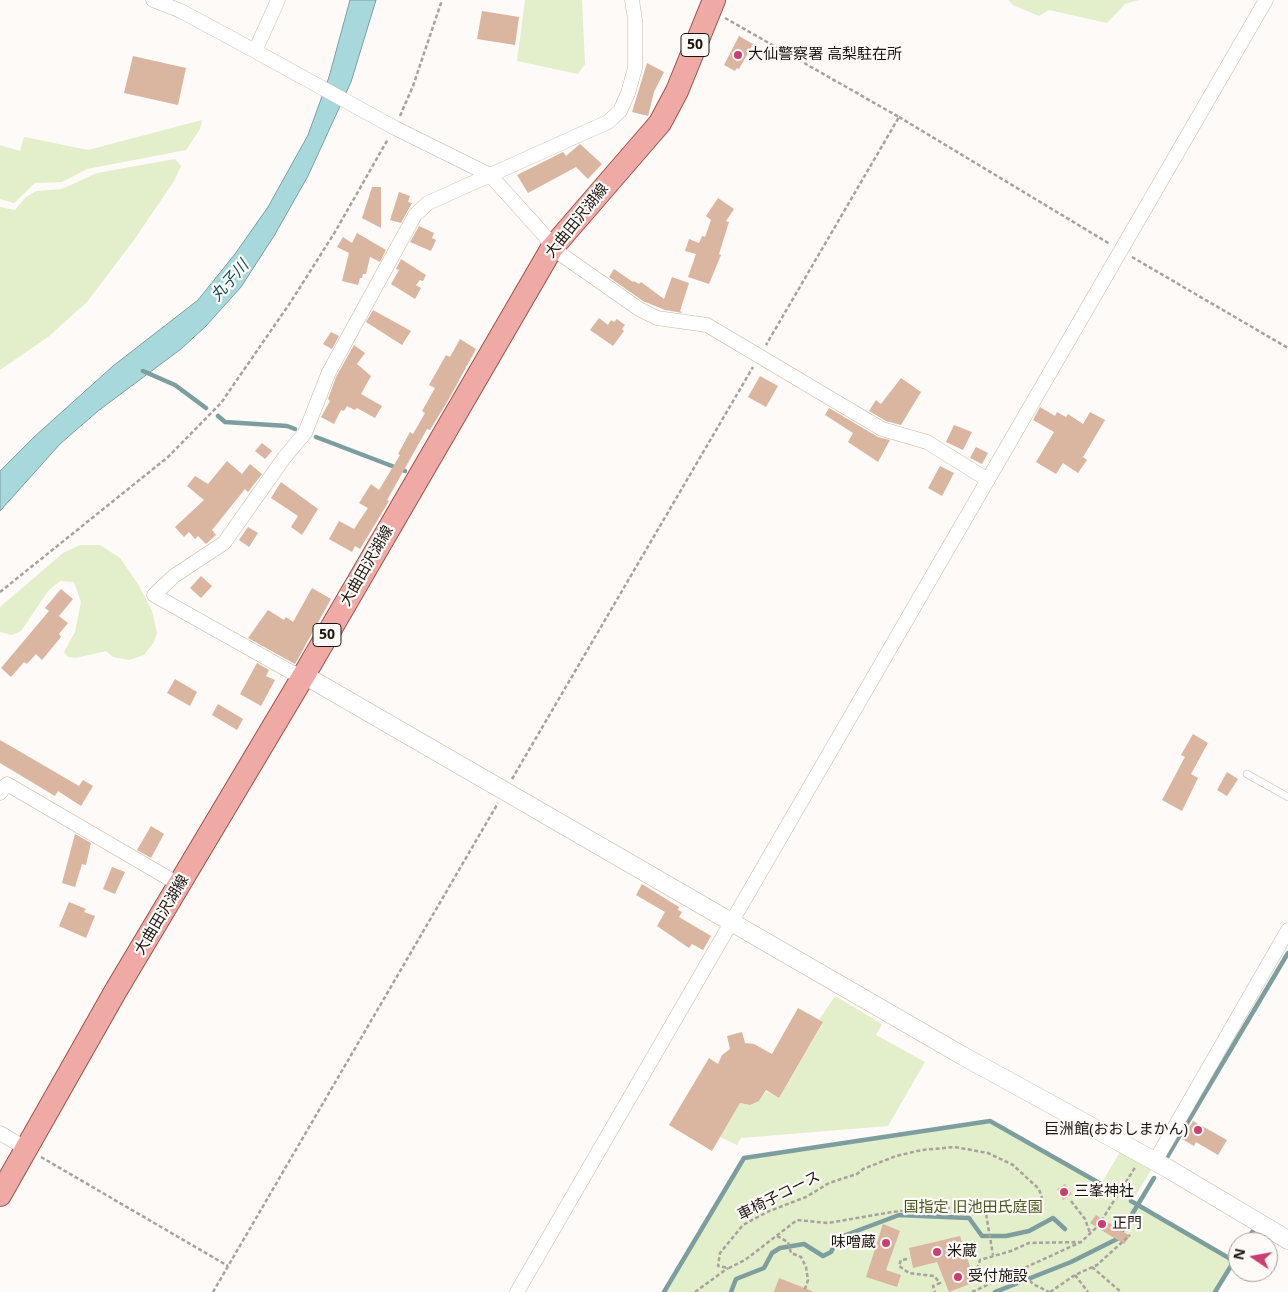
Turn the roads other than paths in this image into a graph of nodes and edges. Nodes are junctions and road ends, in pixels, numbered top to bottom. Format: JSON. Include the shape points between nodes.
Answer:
{"nodes":[{"id":1,"x":153,"y":0,"type":"edge"},
{"id":2,"x":278,"y":0,"type":"edge"},
{"id":3,"x":632,"y":0,"type":"edge"},
{"id":4,"x":1266,"y":0,"type":"edge"},
{"id":5,"x":712,"y":5,"type":"edge"},
{"id":6,"x":255,"y":51,"type":"junction"},
{"id":7,"x":490,"y":176,"type":"junction"},
{"id":8,"x":552,"y":248,"type":"junction"},
{"id":9,"x":988,"y":480,"type":"junction"},
{"id":10,"x":304,"y":675,"type":"junction"},
{"id":11,"x":1246,"y":774,"type":"dead end"},
{"id":12,"x":0,"y":793,"type":"edge"},
{"id":13,"x":1288,"y":797,"type":"edge"},
{"id":14,"x":180,"y":885,"type":"junction"},
{"id":15,"x":732,"y":924,"type":"junction"},
{"id":16,"x":1288,"y":930,"type":"edge"},
{"id":17,"x":0,"y":1133,"type":"edge"},
{"id":18,"x":27,"y":1149,"type":"junction"},
{"id":19,"x":1149,"y":1158,"type":"junction"},
{"id":20,"x":0,"y":1195,"type":"edge"},
{"id":21,"x":1288,"y":1240,"type":"edge"},
{"id":22,"x":517,"y":1292,"type":"edge"}],
"edges":[{"from":1,"to":6,"type":"street","via":[[181,11]]},
{"from":2,"to":6,"type":"street"},
{"from":3,"to":7,"type":"street","via":[[635,68],[620,111],[608,122]]},
{"from":4,"to":9,"type":"street"},
{"from":5,"to":8,"type":"main road","name":"大曲田沢湖線","number":"50","via":[[677,91],[660,123]]},
{"from":6,"to":7,"type":"street"},
{"from":7,"to":8,"type":"street","via":[[545,236]]},
{"from":7,"to":10,"type":"street","via":[[428,203],[415,215],[329,372],[305,433],[224,543],[174,576],[154,595],[291,672]]},
{"from":8,"to":9,"type":"street","via":[[639,309],[656,318],[707,325],[882,429],[927,442]]},
{"from":8,"to":10,"type":"main road","name":"大曲田沢湖線","number":"50"},
{"from":9,"to":15,"type":"street"},
{"from":10,"to":14,"type":"main road","name":"大曲田沢湖線","number":"50"},
{"from":10,"to":15,"type":"street"},
{"from":11,"to":13,"type":"lane"},
{"from":12,"to":14,"type":"street","via":[[7,784]]},
{"from":14,"to":18,"type":"main road","name":"大曲田沢湖線","number":"50","via":[[115,992]]},
{"from":15,"to":19,"type":"street"},
{"from":15,"to":22,"type":"street"},
{"from":16,"to":19,"type":"street"},
{"from":17,"to":18,"type":"street"},
{"from":18,"to":20,"type":"main road","name":"大曲田沢湖線","number":"50"},
{"from":19,"to":21,"type":"street"}]}
